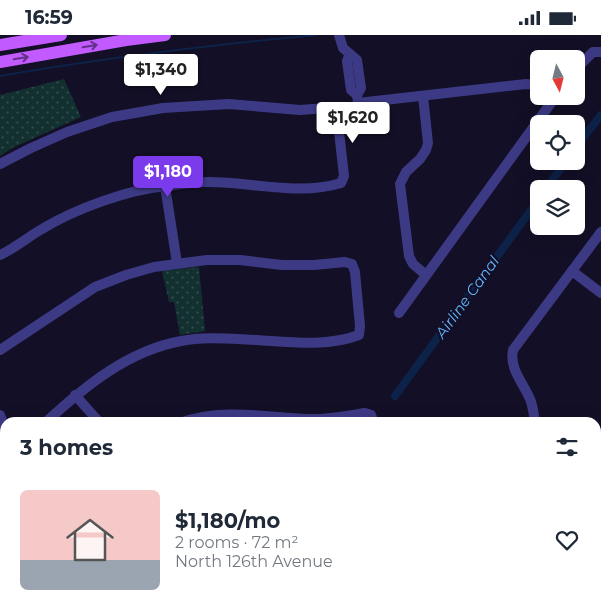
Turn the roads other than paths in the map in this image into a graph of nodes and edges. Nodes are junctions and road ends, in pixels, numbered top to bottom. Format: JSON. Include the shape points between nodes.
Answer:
{"nodes":[{"id":1,"x":61,"y":35,"type":"edge"},
{"id":2,"x":165,"y":35,"type":"edge"},
{"id":3,"x":340,"y":38,"type":"edge"},
{"id":4,"x":0,"y":45,"type":"edge"},
{"id":5,"x":601,"y":52,"type":"edge"},
{"id":6,"x":585,"y":59,"type":"edge"},
{"id":7,"x":0,"y":62,"type":"edge"},
{"id":8,"x":530,"y":84,"type":"edge"},
{"id":9,"x":422,"y":96,"type":"junction"},
{"id":10,"x":549,"y":105,"type":"edge"},
{"id":11,"x":0,"y":164,"type":"edge"},
{"id":12,"x":165,"y":186,"type":"junction"},
{"id":13,"x":601,"y":232,"type":"edge"},
{"id":14,"x":0,"y":255,"type":"edge"},
{"id":15,"x":177,"y":263,"type":"junction"},
{"id":16,"x":572,"y":271,"type":"junction"},
{"id":17,"x":426,"y":275,"type":"junction"},
{"id":18,"x":601,"y":293,"type":"edge"},
{"id":19,"x":399,"y":313,"type":"dead end"},
{"id":20,"x":0,"y":350,"type":"edge"},
{"id":21,"x":75,"y":395,"type":"junction"},
{"id":22,"x":51,"y":417,"type":"edge"},
{"id":23,"x":95,"y":417,"type":"edge"},
{"id":24,"x":203,"y":417,"type":"edge"},
{"id":25,"x":283,"y":417,"type":"edge"},
{"id":26,"x":328,"y":417,"type":"edge"},
{"id":27,"x":370,"y":417,"type":"edge"},
{"id":28,"x":534,"y":417,"type":"edge"}],
"edges":[{"from":1,"to":4,"type":"main road"},
{"from":7,"to":2,"type":"main road","one_way":true},
{"from":3,"to":9,"type":"street","via":[[343,47],[357,60],[354,76],[361,88],[357,95],[358,103]]},
{"from":5,"to":6,"type":"street","via":[[592,52]]},
{"from":8,"to":9,"type":"street"},
{"from":9,"to":17,"type":"street","via":[[428,143],[400,185],[409,255],[413,264]]},
{"from":10,"to":17,"type":"street"},
{"from":11,"to":12,"type":"street","via":[[67,132],[112,117],[163,108],[229,105],[300,110],[327,108],[334,109],[337,114],[344,176],[341,183],[300,189],[209,182]]},
{"from":12,"to":14,"type":"street","via":[[108,199],[43,228]]},
{"from":12,"to":15,"type":"street"},
{"from":13,"to":16,"type":"street"},
{"from":15,"to":20,"type":"street","via":[[126,275],[95,287]]},
{"from":15,"to":21,"type":"street","via":[[240,260],[282,265],[352,264],[359,335],[326,342],[300,343],[224,338],[181,341],[148,351],[111,369]]},
{"from":16,"to":18,"type":"street"},
{"from":16,"to":28,"type":"street","via":[[513,351],[514,368],[530,400]]},
{"from":17,"to":19,"type":"street"},
{"from":21,"to":22,"type":"street"},
{"from":21,"to":23,"type":"street"},
{"from":24,"to":25,"type":"street","via":[[243,414]]},
{"from":26,"to":27,"type":"street","via":[[365,413]]}]}
